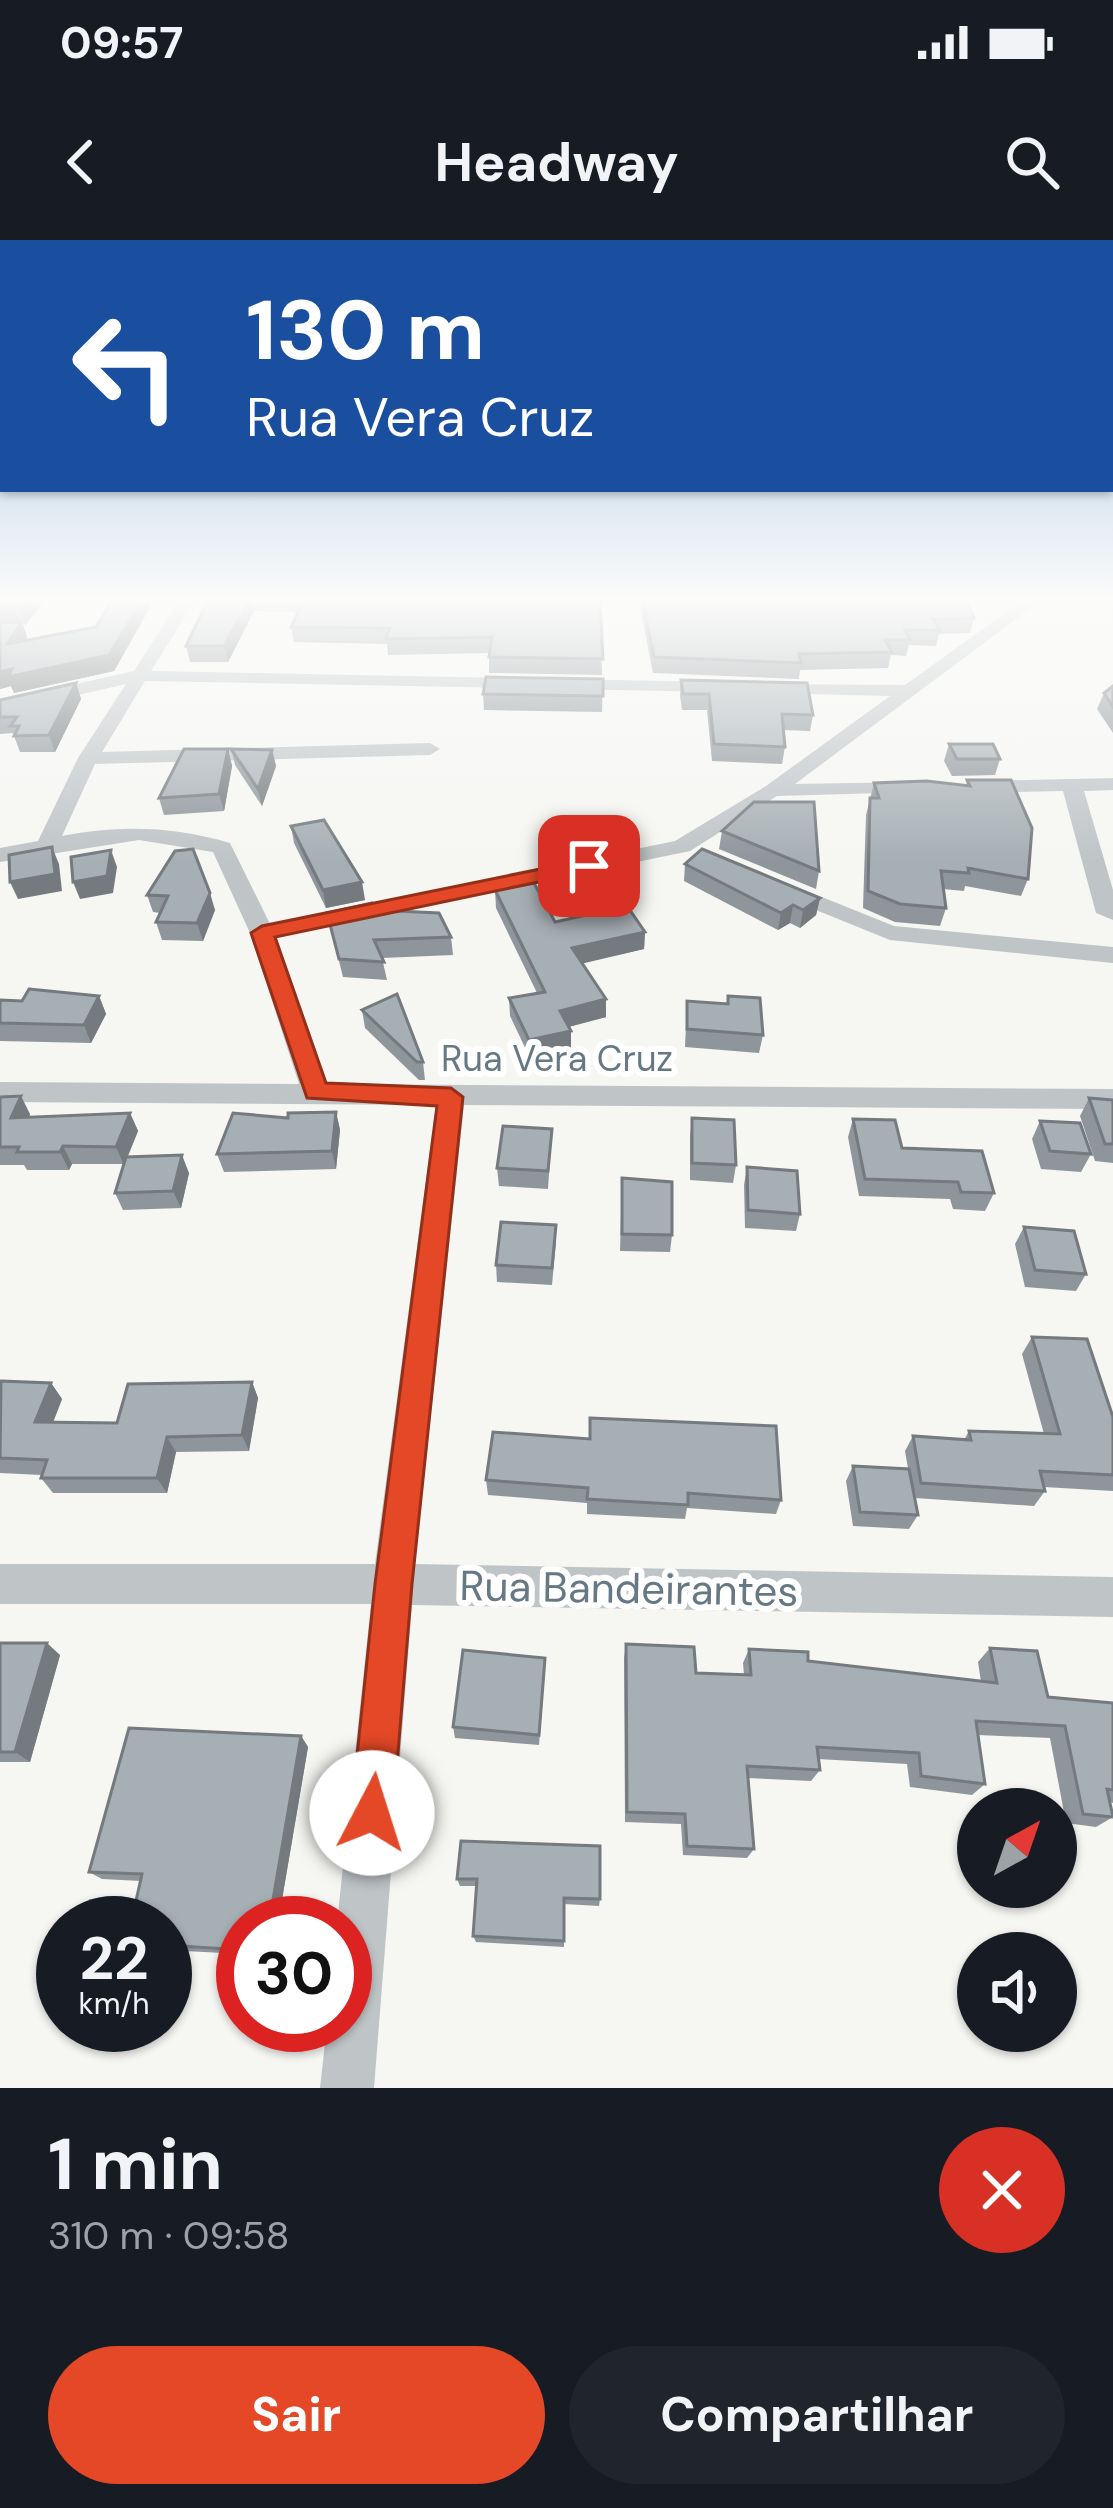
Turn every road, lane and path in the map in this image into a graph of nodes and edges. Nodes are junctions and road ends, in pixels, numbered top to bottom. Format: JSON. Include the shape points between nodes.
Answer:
{"nodes":[{"id":1,"x":82,"y":688,"type":"edge"},
{"id":2,"x":129,"y":688,"type":"edge"},
{"id":3,"x":770,"y":688,"type":"edge"},
{"id":4,"x":917,"y":688,"type":"edge"},
{"id":5,"x":913,"y":691,"type":"junction"},
{"id":6,"x":0,"y":707,"type":"edge"},
{"id":7,"x":430,"y":749,"type":"dead end"},
{"id":8,"x":88,"y":758,"type":"junction"},
{"id":9,"x":1113,"y":784,"type":"edge"},
{"id":10,"x":1072,"y":785,"type":"junction"},
{"id":11,"x":957,"y":787,"type":"edge"},
{"id":12,"x":934,"y":788,"type":"edge"},
{"id":13,"x":773,"y":790,"type":"junction"},
{"id":14,"x":46,"y":846,"type":"junction"},
{"id":15,"x":0,"y":855,"type":"edge"},
{"id":16,"x":765,"y":881,"type":"edge"},
{"id":17,"x":1113,"y":913,"type":"edge"},
{"id":18,"x":262,"y":933,"type":"junction"},
{"id":19,"x":1113,"y":955,"type":"edge"},
{"id":20,"x":316,"y":1091,"type":"junction"},
{"id":21,"x":0,"y":1092,"type":"edge"},
{"id":22,"x":451,"y":1097,"type":"junction"},
{"id":23,"x":1113,"y":1099,"type":"edge"},
{"id":24,"x":0,"y":1584,"type":"edge"},
{"id":25,"x":393,"y":1584,"type":"junction"},
{"id":26,"x":1113,"y":1597,"type":"edge"},
{"id":27,"x":346,"y":2088,"type":"edge"}],
"edges":[{"from":1,"to":6,"type":"street"},
{"from":2,"to":8,"type":"street"},
{"from":3,"to":5,"type":"street"},
{"from":4,"to":5,"type":"street"},
{"from":5,"to":13,"type":"street"},
{"from":7,"to":8,"type":"street"},
{"from":8,"to":14,"type":"street"},
{"from":9,"to":10,"type":"street"},
{"from":10,"to":11,"type":"street"},
{"from":10,"to":17,"type":"street"},
{"from":12,"to":13,"type":"street"},
{"from":13,"to":18,"type":"street","via":[[692,851]]},
{"from":14,"to":15,"type":"street"},
{"from":14,"to":18,"type":"street","via":[[116,833],[183,833],[222,848]]},
{"from":16,"to":19,"type":"street","via":[[890,933]]},
{"from":18,"to":20,"type":"street"},
{"from":20,"to":21,"type":"street","name":"Rua Vera Cruz"},
{"from":20,"to":22,"type":"street","name":"Rua Vera Cruz"},
{"from":22,"to":23,"type":"street","name":"Rua Vera Cruz"},
{"from":22,"to":25,"type":"street"},
{"from":24,"to":25,"type":"street","name":"Rua Bandeirantes"},
{"from":25,"to":26,"type":"street","name":"Rua Bandeirantes"},
{"from":25,"to":27,"type":"street"}]}
